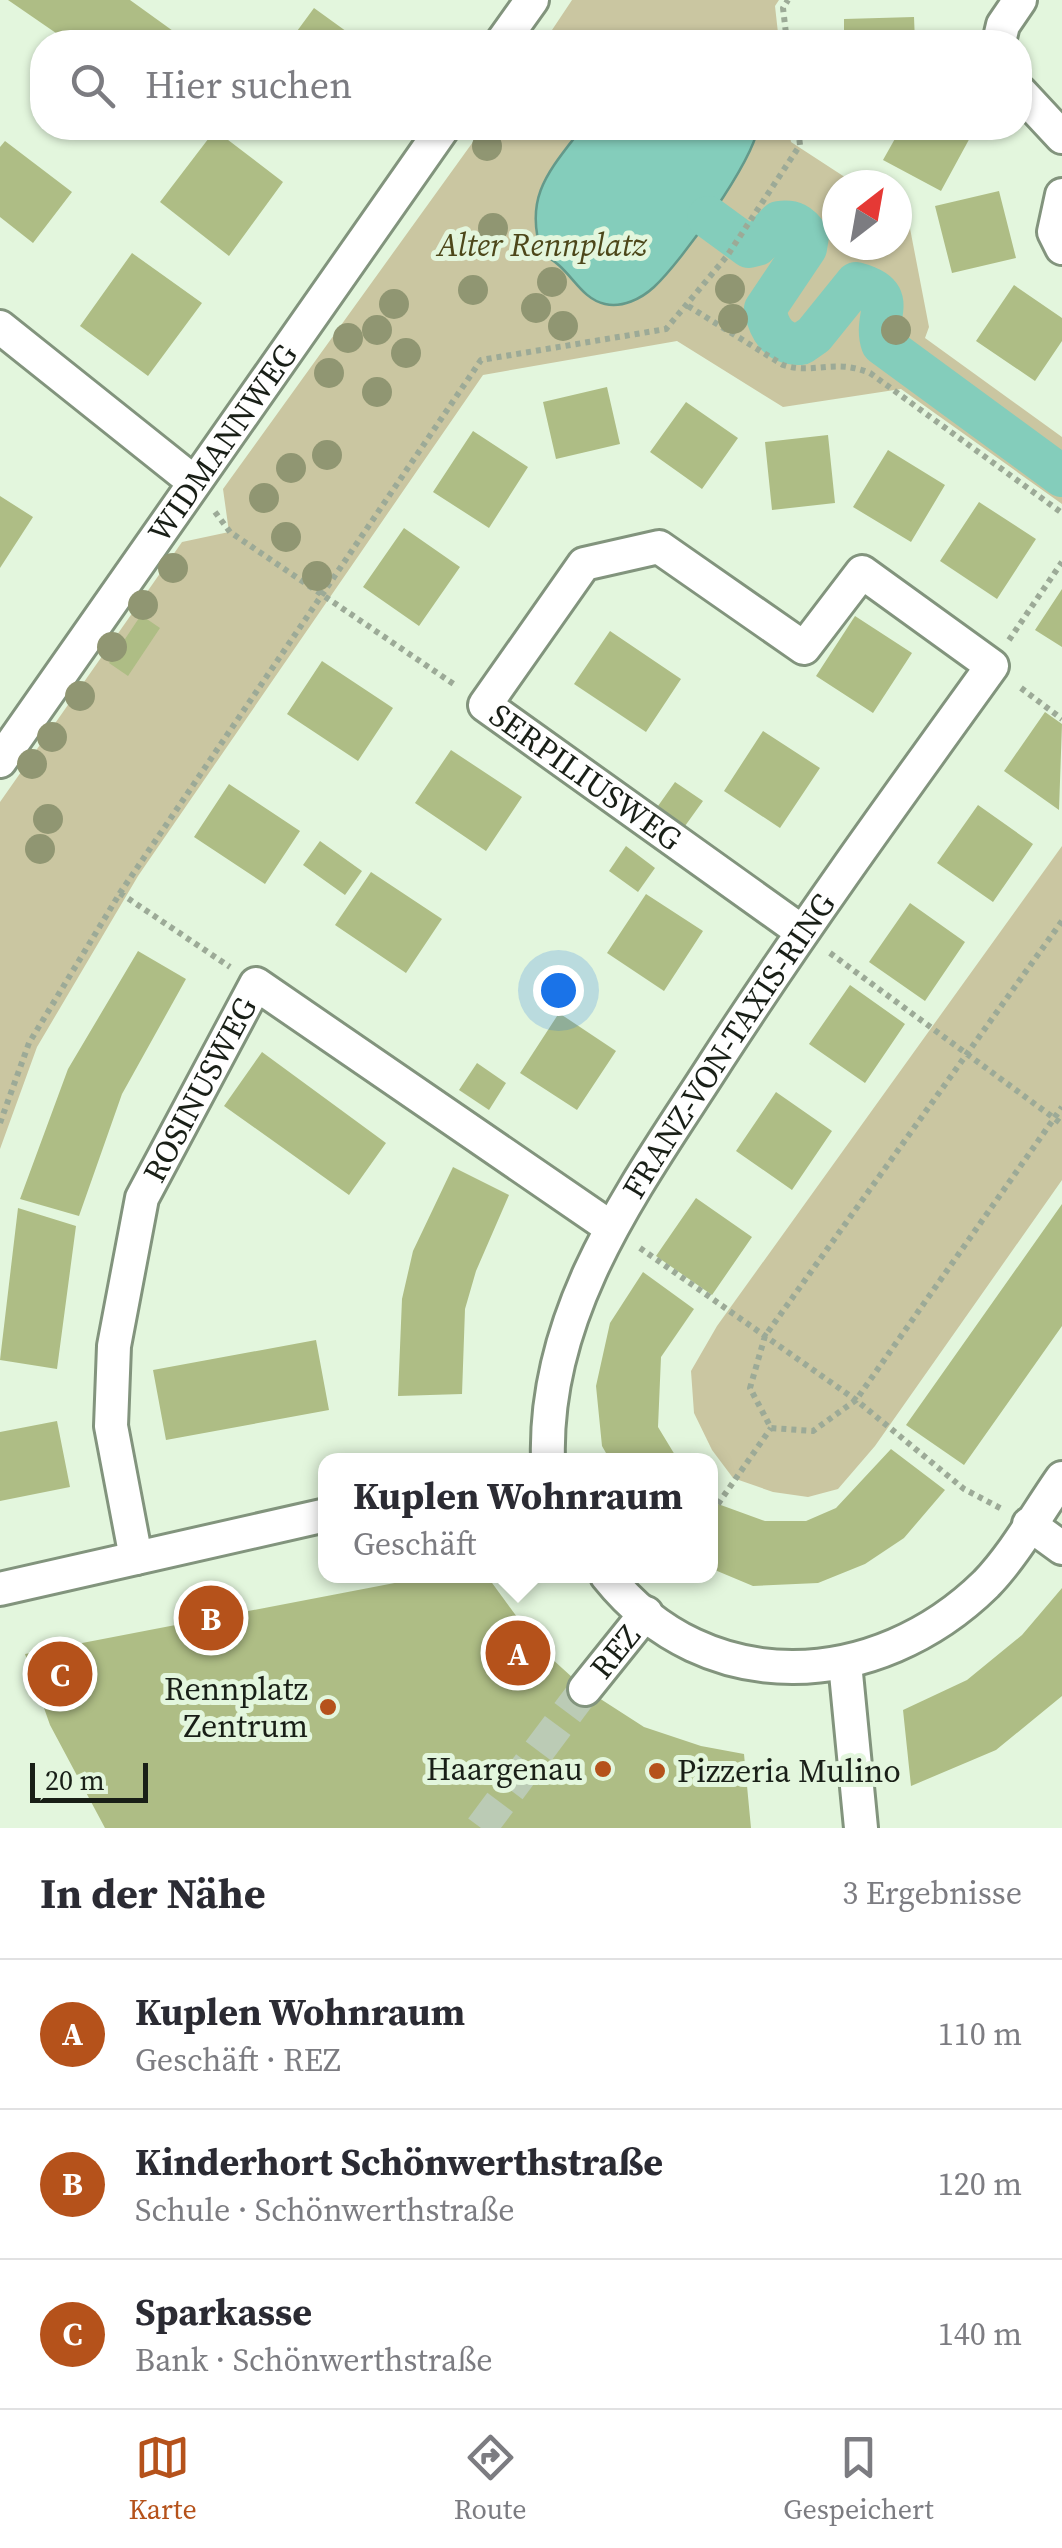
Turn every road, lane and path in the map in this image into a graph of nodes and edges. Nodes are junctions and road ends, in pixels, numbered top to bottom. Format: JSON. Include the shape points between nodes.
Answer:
{"nodes":[{"id":1,"x":532,"y":0,"type":"edge"},
{"id":2,"x":788,"y":0,"type":"edge"},
{"id":3,"x":1020,"y":0,"type":"edge"},
{"id":4,"x":511,"y":30,"type":"edge"},
{"id":5,"x":786,"y":30,"type":"edge"},
{"id":6,"x":1002,"y":30,"type":"edge"},
{"id":7,"x":1032,"y":105,"type":"edge"},
{"id":8,"x":1062,"y":137,"type":"edge"},
{"id":9,"x":435,"y":140,"type":"edge"},
{"id":10,"x":799,"y":140,"type":"edge"},
{"id":11,"x":1062,"y":196,"type":"edge"},
{"id":12,"x":1062,"y":248,"type":"edge"},
{"id":13,"x":688,"y":306,"type":"junction"},
{"id":14,"x":0,"y":328,"type":"edge"},
{"id":15,"x":194,"y":482,"type":"junction"},
{"id":16,"x":1062,"y":513,"type":"edge"},
{"id":17,"x":1062,"y":562,"type":"edge"},
{"id":18,"x":322,"y":595,"type":"junction"},
{"id":19,"x":992,"y":666,"type":"junction"},
{"id":20,"x":486,"y":705,"type":"junction"},
{"id":21,"x":1062,"y":719,"type":"edge"},
{"id":22,"x":0,"y":761,"type":"edge"},
{"id":23,"x":120,"y":893,"type":"junction"},
{"id":24,"x":1062,"y":921,"type":"edge"},
{"id":25,"x":801,"y":931,"type":"junction"},
{"id":26,"x":256,"y":984,"type":"junction"},
{"id":27,"x":964,"y":1055,"type":"junction"},
{"id":28,"x":1062,"y":1107,"type":"edge"},
{"id":29,"x":1058,"y":1121,"type":"edge"},
{"id":30,"x":0,"y":1123,"type":"edge"},
{"id":31,"x":610,"y":1227,"type":"junction"},
{"id":32,"x":765,"y":1336,"type":"junction"},
{"id":33,"x":856,"y":1400,"type":"junction"},
{"id":34,"x":770,"y":1428,"type":"junction"},
{"id":35,"x":548,"y":1453,"type":"edge"},
{"id":36,"x":1062,"y":1478,"type":"edge"},
{"id":37,"x":718,"y":1504,"type":"dead end"},
{"id":38,"x":318,"y":1517,"type":"edge"},
{"id":39,"x":1029,"y":1524,"type":"junction"},
{"id":40,"x":1062,"y":1548,"type":"edge"},
{"id":41,"x":136,"y":1558,"type":"junction"},
{"id":42,"x":614,"y":1583,"type":"edge"},
{"id":43,"x":0,"y":1590,"type":"edge"},
{"id":44,"x":646,"y":1613,"type":"junction"},
{"id":45,"x":845,"y":1663,"type":"junction"},
{"id":46,"x":585,"y":1689,"type":"tunnel mouth"},
{"id":47,"x":861,"y":1828,"type":"edge"}],
"edges":[{"from":1,"to":4,"type":"street"},
{"from":2,"to":5,"type":"path"},
{"from":3,"to":6,"type":"street"},
{"from":7,"to":8,"type":"street"},
{"from":9,"to":15,"type":"street","name":"WIDMANNWEG"},
{"from":10,"to":13,"type":"path"},
{"from":11,"to":12,"type":"street","via":[[1054,232]]},
{"from":13,"to":16,"type":"path","via":[[783,365],[798,370],[850,364],[870,373]]},
{"from":13,"to":18,"type":"path","via":[[666,329],[481,360]]},
{"from":14,"to":15,"type":"street"},
{"from":15,"to":18,"type":"path","via":[[230,532]]},
{"from":15,"to":22,"type":"street","name":"WIDMANNWEG"},
{"from":17,"to":19,"type":"path"},
{"from":18,"to":20,"type":"path"},
{"from":18,"to":23,"type":"path"},
{"from":19,"to":20,"type":"street","name":"SERPILIUSWEG","via":[[862,572],[804,648],[659,547],[584,564]]},
{"from":19,"to":21,"type":"path"},
{"from":19,"to":25,"type":"street","name":"FRANZ-VON-TAXIS-RING"},
{"from":20,"to":25,"type":"street","name":"SERPILIUSWEG"},
{"from":23,"to":26,"type":"path"},
{"from":23,"to":30,"type":"path","via":[[29,1043]]},
{"from":24,"to":27,"type":"path"},
{"from":25,"to":27,"type":"path"},
{"from":25,"to":31,"type":"street","name":"FRANZ-VON-TAXIS-RING"},
{"from":26,"to":31,"type":"street","name":"ROSINUSWEG"},
{"from":26,"to":41,"type":"street","name":"ROSINUSWEG","via":[[142,1198],[114,1346],[111,1426]]},
{"from":27,"to":29,"type":"path"},
{"from":27,"to":32,"type":"path"},
{"from":28,"to":29,"type":"path"},
{"from":29,"to":33,"type":"path"},
{"from":31,"to":32,"type":"path"},
{"from":31,"to":35,"type":"street","name":"FRANZ-VON-TAXIS-RING","via":[[556,1359]]},
{"from":32,"to":33,"type":"path"},
{"from":32,"to":34,"type":"path","via":[[750,1388]]},
{"from":33,"to":34,"type":"path","via":[[813,1430]]},
{"from":33,"to":39,"type":"path","via":[[964,1489]]},
{"from":34,"to":37,"type":"path"},
{"from":36,"to":39,"type":"street"},
{"from":38,"to":41,"type":"street"},
{"from":39,"to":40,"type":"street"},
{"from":39,"to":45,"type":"street","via":[[988,1582],[944,1618],[895,1648]]},
{"from":41,"to":43,"type":"street"},
{"from":42,"to":44,"type":"street"},
{"from":44,"to":45,"type":"street","via":[[698,1647],[743,1662],[792,1670]]},
{"from":44,"to":46,"type":"street","name":"REZ"},
{"from":45,"to":47,"type":"street"}]}
